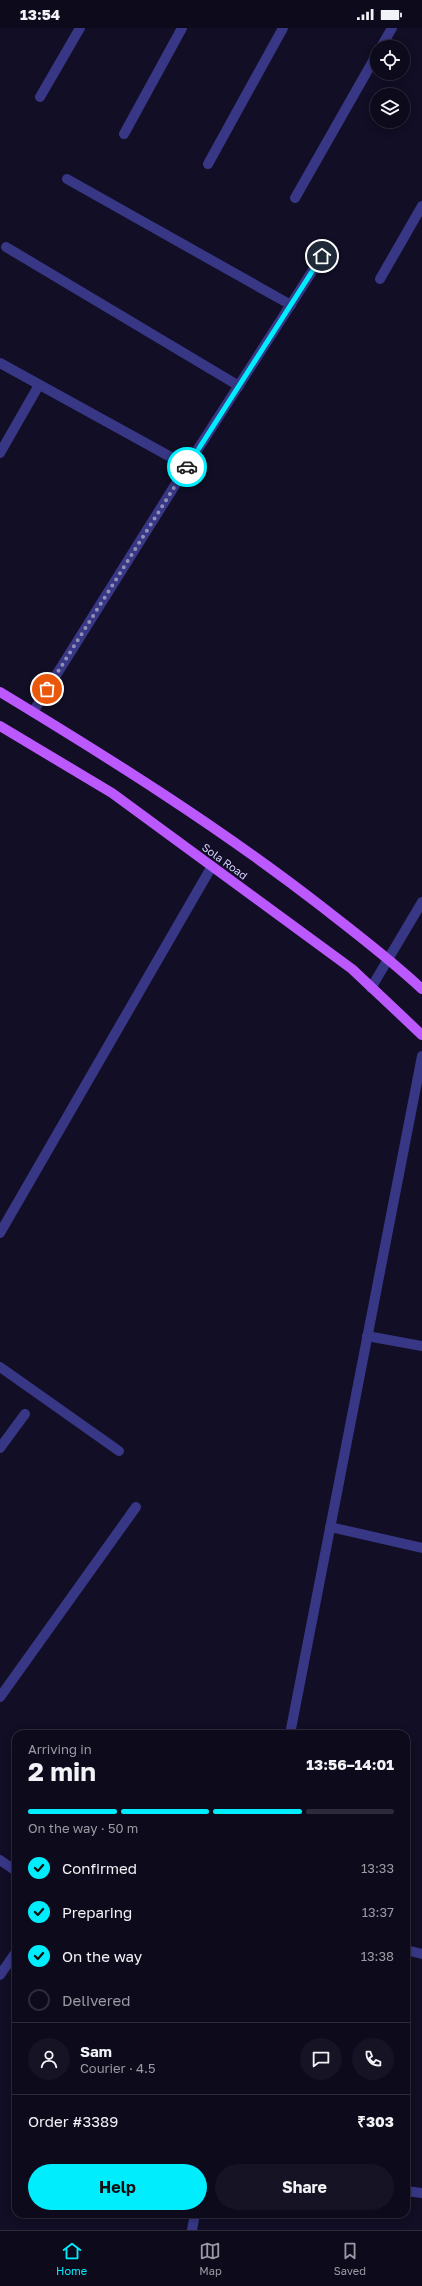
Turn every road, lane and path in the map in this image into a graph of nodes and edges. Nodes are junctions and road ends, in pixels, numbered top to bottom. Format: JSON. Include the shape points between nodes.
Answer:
{"nodes":[{"id":1,"x":80,"y":28,"type":"edge"},
{"id":2,"x":182,"y":28,"type":"edge"},
{"id":3,"x":283,"y":28,"type":"edge"},
{"id":4,"x":392,"y":28,"type":"edge"},
{"id":5,"x":385,"y":40,"type":"edge"},
{"id":6,"x":370,"y":66,"type":"edge"},
{"id":7,"x":40,"y":97,"type":"dead end"},
{"id":8,"x":124,"y":134,"type":"dead end"},
{"id":9,"x":208,"y":164,"type":"dead end"},
{"id":10,"x":67,"y":178,"type":"dead end"},
{"id":11,"x":295,"y":198,"type":"dead end"},
{"id":12,"x":422,"y":206,"type":"edge"},
{"id":13,"x":6,"y":247,"type":"dead end"},
{"id":14,"x":322,"y":256,"type":"dead end"},
{"id":15,"x":380,"y":279,"type":"dead end"},
{"id":16,"x":291,"y":305,"type":"junction"},
{"id":17,"x":0,"y":363,"type":"edge"},
{"id":18,"x":39,"y":385,"type":"junction"},
{"id":19,"x":239,"y":386,"type":"junction"},
{"id":20,"x":0,"y":453,"type":"edge"},
{"id":21,"x":187,"y":466,"type":"junction"},
{"id":22,"x":0,"y":692,"type":"edge"},
{"id":23,"x":32,"y":712,"type":"junction"},
{"id":24,"x":0,"y":726,"type":"edge"},
{"id":25,"x":212,"y":866,"type":"junction"},
{"id":26,"x":422,"y":902,"type":"edge"},
{"id":27,"x":389,"y":958,"type":"junction"},
{"id":28,"x":371,"y":988,"type":"junction"},
{"id":29,"x":422,"y":989,"type":"edge"},
{"id":30,"x":422,"y":1035,"type":"edge"},
{"id":31,"x":422,"y":1056,"type":"edge"},
{"id":32,"x":0,"y":1233,"type":"edge"},
{"id":33,"x":367,"y":1336,"type":"junction"},
{"id":34,"x":422,"y":1346,"type":"edge"},
{"id":35,"x":0,"y":1367,"type":"edge"},
{"id":36,"x":25,"y":1414,"type":"dead end"},
{"id":37,"x":0,"y":1448,"type":"edge"},
{"id":38,"x":119,"y":1451,"type":"dead end"},
{"id":39,"x":136,"y":1507,"type":"dead end"},
{"id":40,"x":330,"y":1527,"type":"junction"},
{"id":41,"x":422,"y":1548,"type":"edge"},
{"id":42,"x":0,"y":1697,"type":"edge"},
{"id":43,"x":291,"y":1730,"type":"edge"},
{"id":44,"x":0,"y":1860,"type":"edge"},
{"id":45,"x":12,"y":1868,"type":"edge"},
{"id":46,"x":410,"y":1951,"type":"edge"},
{"id":47,"x":422,"y":1954,"type":"edge"},
{"id":48,"x":12,"y":1958,"type":"edge"},
{"id":49,"x":0,"y":1975,"type":"edge"},
{"id":50,"x":410,"y":2192,"type":"edge"},
{"id":51,"x":422,"y":2193,"type":"edge"},
{"id":52,"x":194,"y":2218,"type":"edge"},
{"id":53,"x":192,"y":2230,"type":"edge"}],
"edges":[{"from":1,"to":7,"type":"street"},
{"from":2,"to":8,"type":"street"},
{"from":3,"to":9,"type":"street"},
{"from":4,"to":5,"type":"street"},
{"from":6,"to":11,"type":"street"},
{"from":10,"to":16,"type":"street"},
{"from":12,"to":15,"type":"street"},
{"from":13,"to":19,"type":"street"},
{"from":14,"to":16,"type":"street"},
{"from":16,"to":19,"type":"street"},
{"from":17,"to":18,"type":"street"},
{"from":18,"to":20,"type":"street"},
{"from":18,"to":21,"type":"street"},
{"from":19,"to":21,"type":"street"},
{"from":21,"to":23,"type":"street"},
{"from":22,"to":23,"type":"main road","name":"Sola Road"},
{"from":23,"to":27,"type":"main road","name":"Sola Road","via":[[119,764],[258,858]]},
{"from":24,"to":25,"type":"main road","name":"Sola Road","via":[[112,793]]},
{"from":25,"to":28,"type":"main road","name":"Sola Road","via":[[352,969]]},
{"from":25,"to":32,"type":"street"},
{"from":26,"to":27,"type":"street"},
{"from":27,"to":28,"type":"street"},
{"from":27,"to":29,"type":"main road","name":"Sola Road"},
{"from":28,"to":30,"type":"main road","name":"Sola Road"},
{"from":31,"to":33,"type":"street"},
{"from":33,"to":34,"type":"street"},
{"from":33,"to":40,"type":"street"},
{"from":35,"to":38,"type":"street"},
{"from":36,"to":37,"type":"street"},
{"from":39,"to":42,"type":"street"},
{"from":40,"to":41,"type":"street"},
{"from":40,"to":43,"type":"street"},
{"from":44,"to":45,"type":"street"},
{"from":46,"to":47,"type":"street"},
{"from":48,"to":49,"type":"street"},
{"from":50,"to":51,"type":"street"},
{"from":52,"to":53,"type":"street"}]}
